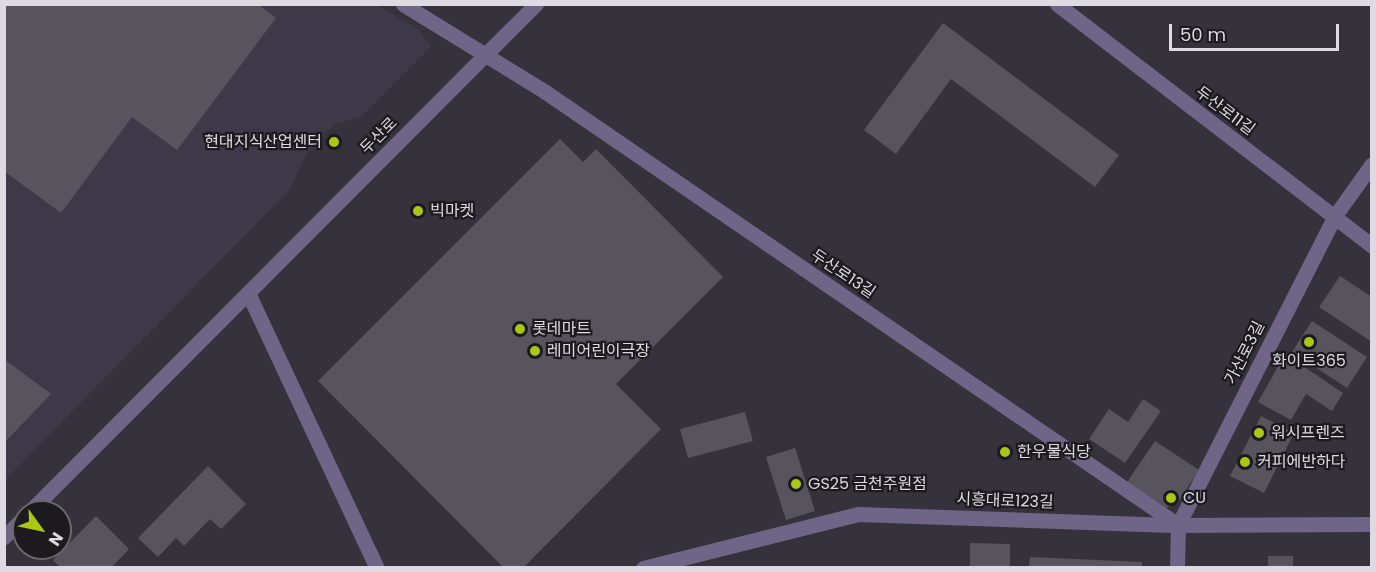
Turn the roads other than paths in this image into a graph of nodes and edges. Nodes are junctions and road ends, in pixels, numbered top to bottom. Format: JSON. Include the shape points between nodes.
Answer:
{"nodes":[{"id":1,"x":403,"y":4,"type":"edge"},
{"id":2,"x":536,"y":4,"type":"edge"},
{"id":3,"x":1057,"y":4,"type":"edge"},
{"id":4,"x":487,"y":54,"type":"junction"},
{"id":5,"x":1371,"y":164,"type":"edge"},
{"id":6,"x":1334,"y":217,"type":"junction"},
{"id":7,"x":1371,"y":246,"type":"edge"},
{"id":8,"x":248,"y":293,"type":"junction"},
{"id":9,"x":41,"y":500,"type":"edge"},
{"id":10,"x":1371,"y":524,"type":"edge"},
{"id":11,"x":1178,"y":525,"type":"junction"},
{"id":12,"x":377,"y":567,"type":"edge"},
{"id":13,"x":644,"y":567,"type":"edge"},
{"id":14,"x":1177,"y":567,"type":"edge"}],
"edges":[{"from":1,"to":4,"type":"street","name":"두산로13길"},
{"from":2,"to":4,"type":"street","name":"두산로"},
{"from":3,"to":6,"type":"street","name":"두산로11길"},
{"from":4,"to":8,"type":"street","name":"두산로"},
{"from":4,"to":11,"type":"street","name":"두산로13길"},
{"from":5,"to":6,"type":"street","name":"가산로3길"},
{"from":6,"to":7,"type":"street","name":"두산로11길"},
{"from":6,"to":11,"type":"street","name":"가산로3길"},
{"from":8,"to":9,"type":"street","name":"두산로"},
{"from":8,"to":12,"type":"street"},
{"from":10,"to":11,"type":"street","name":"시흥대로123길"},
{"from":11,"to":13,"type":"street","name":"시흥대로123길","via":[[858,514]]},
{"from":11,"to":14,"type":"street","name":"가산로3길"}]}
